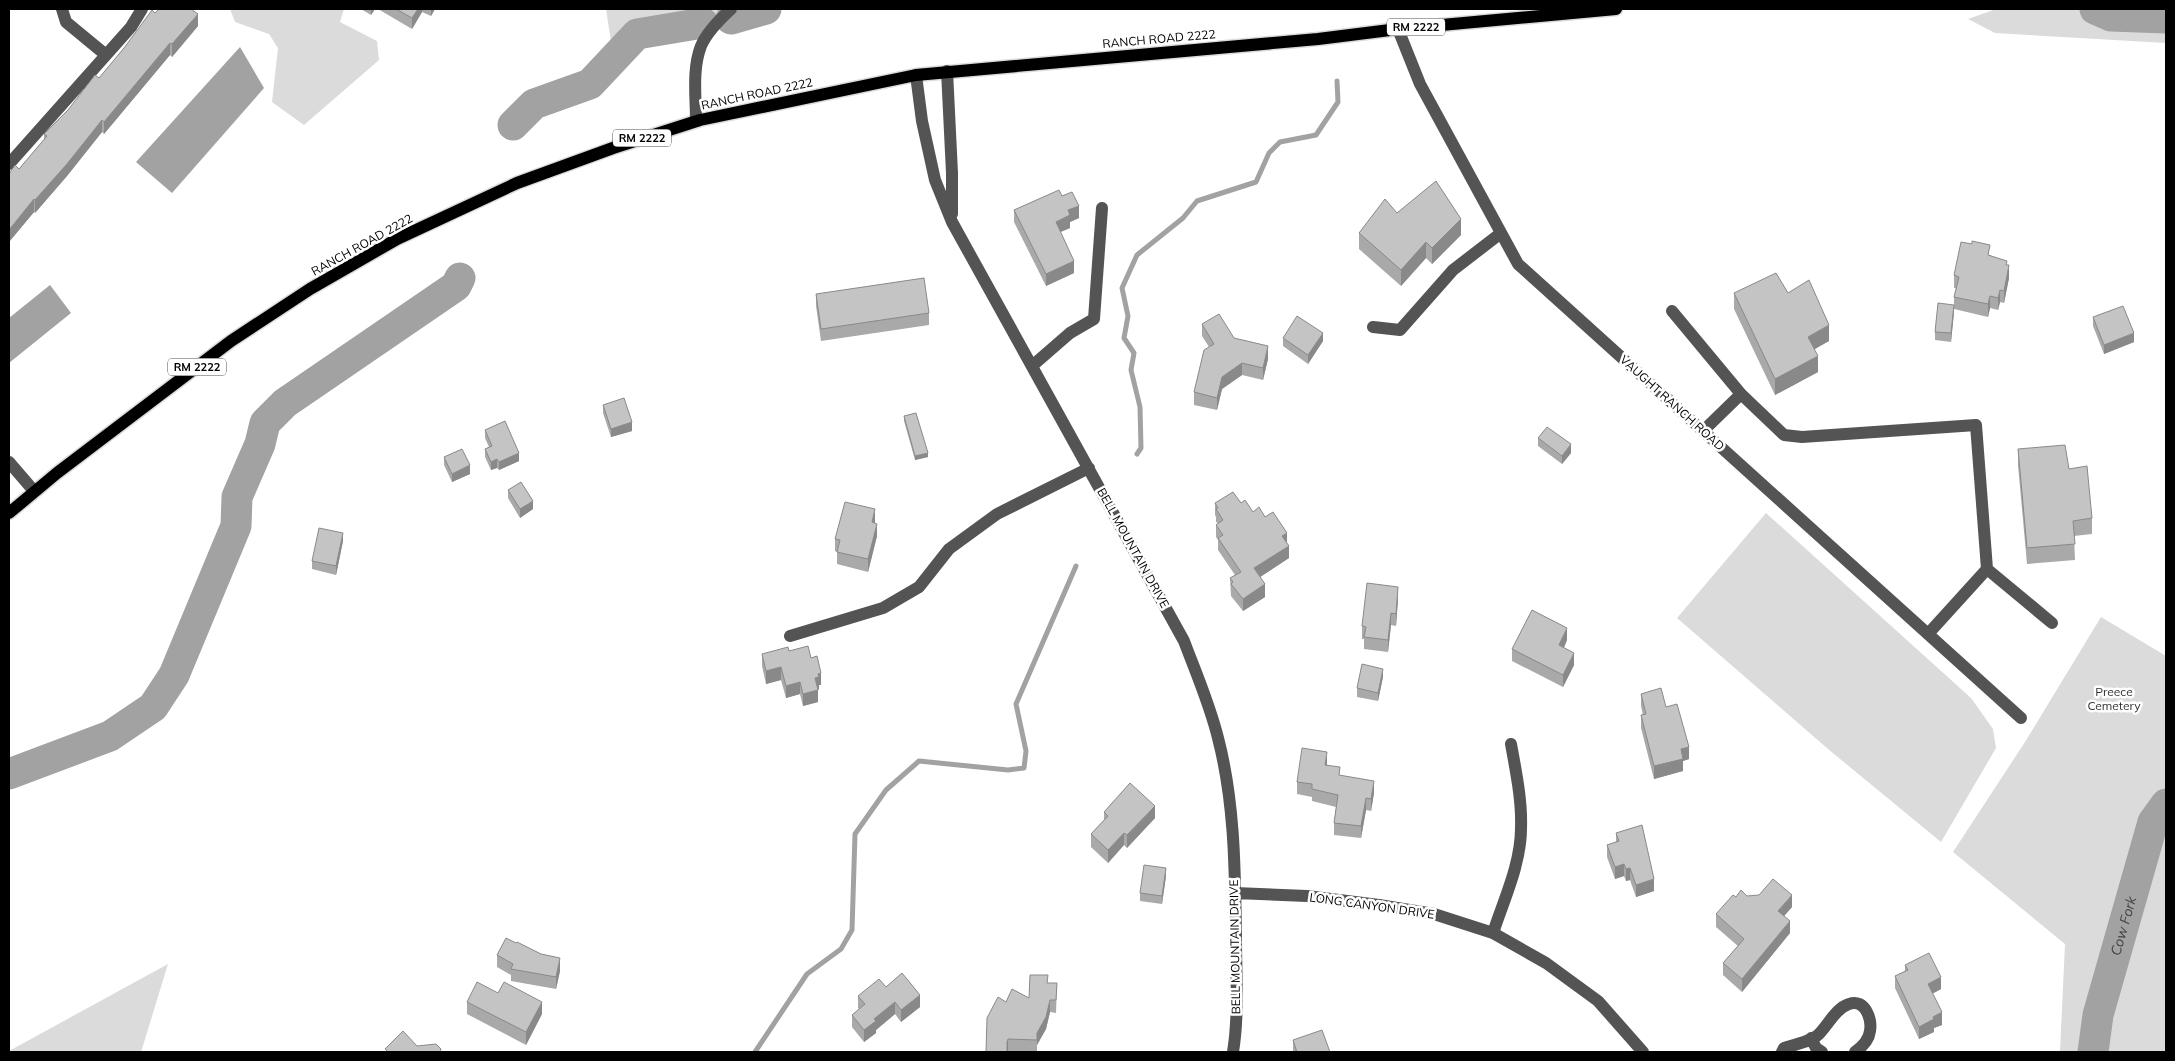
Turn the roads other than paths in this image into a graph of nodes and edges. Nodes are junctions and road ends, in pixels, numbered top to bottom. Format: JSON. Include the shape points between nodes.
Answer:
{"nodes":[{"id":1,"x":62,"y":9,"type":"edge"},
{"id":2,"x":142,"y":9,"type":"edge"},
{"id":3,"x":731,"y":9,"type":"edge"},
{"id":4,"x":1616,"y":9,"type":"edge"},
{"id":5,"x":1398,"y":29,"type":"junction"},
{"id":6,"x":106,"y":55,"type":"junction"},
{"id":7,"x":946,"y":71,"type":"junction"},
{"id":8,"x":916,"y":74,"type":"junction"},
{"id":9,"x":696,"y":121,"type":"junction"},
{"id":10,"x":9,"y":164,"type":"edge"},
{"id":11,"x":1102,"y":208,"type":"dead end"},
{"id":12,"x":952,"y":222,"type":"junction"},
{"id":13,"x":1502,"y":233,"type":"junction"},
{"id":14,"x":1672,"y":312,"type":"dead end"},
{"id":15,"x":1374,"y":328,"type":"dead end"},
{"id":16,"x":1032,"y":366,"type":"junction"},
{"id":17,"x":1741,"y":394,"type":"junction"},
{"id":18,"x":1703,"y":431,"type":"junction"},
{"id":19,"x":9,"y":462,"type":"edge"},
{"id":20,"x":1089,"y":468,"type":"junction"},
{"id":21,"x":34,"y":491,"type":"junction"},
{"id":22,"x":9,"y":513,"type":"edge"},
{"id":23,"x":1987,"y":569,"type":"junction"},
{"id":24,"x":2052,"y":623,"type":"dead end"},
{"id":25,"x":1928,"y":634,"type":"junction"},
{"id":26,"x":790,"y":636,"type":"dead end"},
{"id":27,"x":2021,"y":718,"type":"dead end"},
{"id":28,"x":1511,"y":744,"type":"dead end"},
{"id":29,"x":1235,"y":893,"type":"junction"},
{"id":30,"x":1493,"y":932,"type":"junction"},
{"id":31,"x":1811,"y":1038,"type":"junction"},
{"id":32,"x":1233,"y":1052,"type":"edge"},
{"id":33,"x":1643,"y":1052,"type":"edge"},
{"id":34,"x":1782,"y":1052,"type":"edge"},
{"id":35,"x":1822,"y":1052,"type":"edge"},
{"id":36,"x":1855,"y":1052,"type":"edge"}],
"edges":[{"from":1,"to":6,"type":"street","via":[[66,22]]},
{"from":2,"to":6,"type":"street"},
{"from":3,"to":9,"type":"street","via":[[702,44],[697,62]]},
{"from":4,"to":5,"type":"main road","name":"RANCH ROAD 2222","number":"RM 2222"},
{"from":5,"to":7,"type":"main road","name":"RANCH ROAD 2222","number":"RM 2222","via":[[1318,39]]},
{"from":5,"to":13,"type":"street","name":"VAUGHT RANCH ROAD","via":[[1420,84]]},
{"from":6,"to":10,"type":"street"},
{"from":7,"to":8,"type":"main road","name":"RANCH ROAD 2222","number":"RM 2222"},
{"from":7,"to":12,"type":"street"},
{"from":8,"to":9,"type":"main road","name":"RANCH ROAD 2222","number":"RM 2222"},
{"from":8,"to":12,"type":"street","name":"BELL MOUNTAIN DRIVE","via":[[935,180]]},
{"from":9,"to":21,"type":"main road","name":"RANCH ROAD 2222","number":"RM 2222","via":[[517,184],[397,239],[310,289],[231,341]]},
{"from":11,"to":16,"type":"street","via":[[1094,319],[1070,333]]},
{"from":12,"to":16,"type":"street","name":"BELL MOUNTAIN DRIVE"},
{"from":13,"to":15,"type":"street","via":[[1453,270],[1400,330]]},
{"from":13,"to":18,"type":"street","name":"VAUGHT RANCH ROAD","via":[[1518,264]]},
{"from":14,"to":17,"type":"street"},
{"from":16,"to":20,"type":"street","name":"BELL MOUNTAIN DRIVE"},
{"from":17,"to":18,"type":"street"},
{"from":17,"to":23,"type":"street","via":[[1784,435],[1802,437],[1976,425]]},
{"from":18,"to":25,"type":"street","name":"VAUGHT RANCH ROAD"},
{"from":19,"to":21,"type":"street"},
{"from":20,"to":26,"type":"street","via":[[997,514],[949,550],[919,587],[883,608]]},
{"from":20,"to":29,"type":"street","name":"BELL MOUNTAIN DRIVE","via":[[1184,641],[1206,698],[1227,785]]},
{"from":21,"to":22,"type":"main road","name":"RANCH ROAD 2222","number":"RM 2222"},
{"from":23,"to":24,"type":"street"},
{"from":23,"to":25,"type":"street"},
{"from":25,"to":27,"type":"street","name":"VAUGHT RANCH ROAD"},
{"from":28,"to":30,"type":"street","via":[[1522,829],[1516,865]]},
{"from":29,"to":30,"type":"street","name":"LONG CANYON DRIVE","via":[[1307,896],[1380,905],[1434,914]]},
{"from":29,"to":32,"type":"street","name":"BELL MOUNTAIN DRIVE"},
{"from":30,"to":33,"type":"street","name":"LONG CANYON DRIVE","via":[[1546,963],[1598,1000]]},
{"from":31,"to":34,"type":"street","via":[[1784,1048]]},
{"from":31,"to":35,"type":"street"},
{"from":31,"to":36,"type":"street","via":[[1818,1035],[1848,1004],[1857,1003],[1864,1007],[1870,1018],[1870,1033],[1863,1046]]}]}
